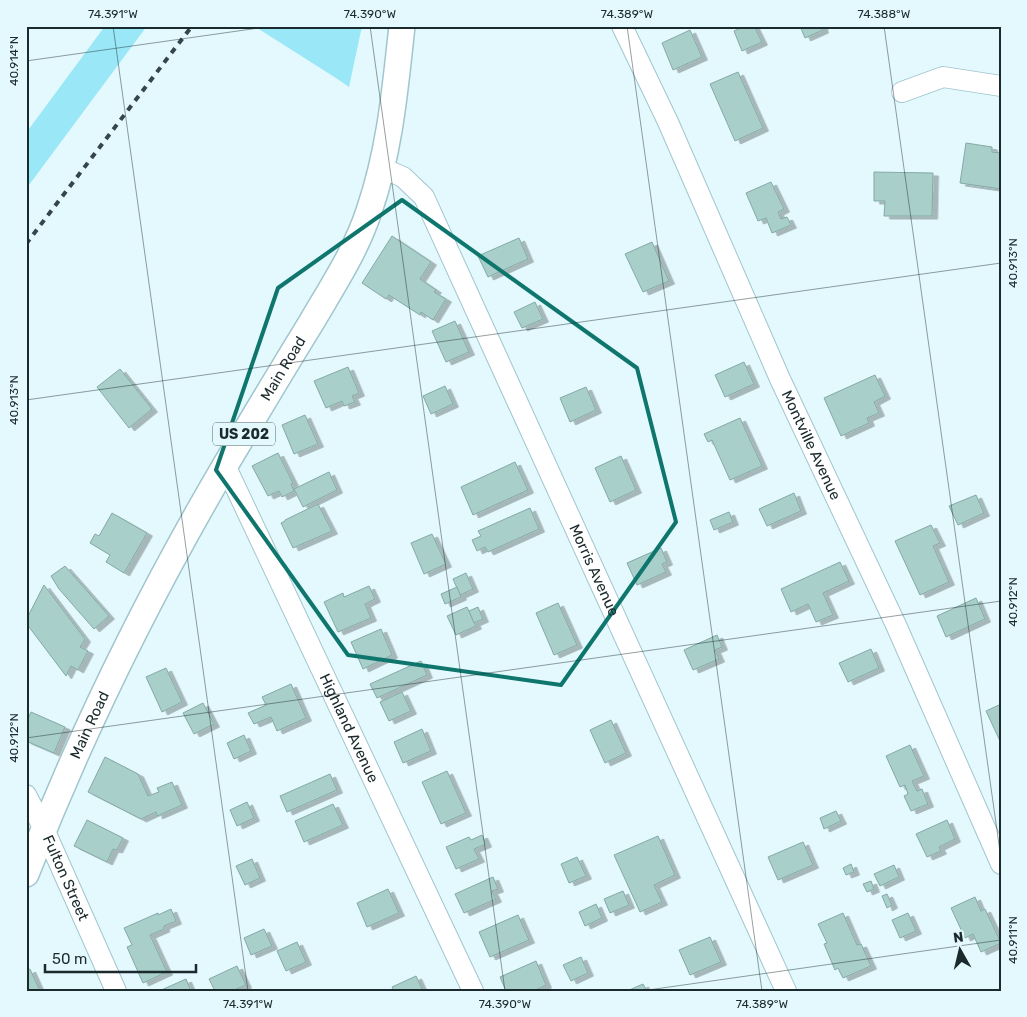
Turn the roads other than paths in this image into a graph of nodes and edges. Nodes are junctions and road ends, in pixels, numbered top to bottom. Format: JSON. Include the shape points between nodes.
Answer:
{"nodes":[{"id":1,"x":402,"y":26,"type":"edge"},
{"id":2,"x":622,"y":26,"type":"edge"},
{"id":3,"x":1001,"y":86,"type":"edge"},
{"id":4,"x":902,"y":92,"type":"dead end"},
{"id":5,"x":382,"y":168,"type":"junction"},
{"id":6,"x":225,"y":465,"type":"junction"},
{"id":7,"x":26,"y":795,"type":"edge"},
{"id":8,"x":44,"y":830,"type":"junction"},
{"id":9,"x":1001,"y":864,"type":"edge"},
{"id":10,"x":26,"y":874,"type":"edge"},
{"id":11,"x":116,"y":991,"type":"edge"},
{"id":12,"x":473,"y":991,"type":"edge"},
{"id":13,"x":786,"y":991,"type":"edge"}],
"edges":[{"from":1,"to":5,"type":"main road","name":"Main Road","number":"US 202","via":[[390,133]]},
{"from":2,"to":9,"type":"street","name":"Montville Avenue","via":[[668,122],[780,379],[896,625]]},
{"from":3,"to":4,"type":"street","via":[[942,77]]},
{"from":5,"to":6,"type":"main road","name":"Main Road","number":"US 202","via":[[369,213],[352,251]]},
{"from":5,"to":13,"type":"street","name":"Morris Avenue","via":[[403,177],[424,197]]},
{"from":6,"to":8,"type":"main road","name":"Main Road","number":"US 202","via":[[161,580],[106,690]]},
{"from":6,"to":12,"type":"street","name":"Highland Avenue"},
{"from":7,"to":8,"type":"street","name":"Fulton Street"},
{"from":8,"to":10,"type":"main road","number":"US 202"},
{"from":8,"to":11,"type":"street","name":"Fulton Street"}]}
